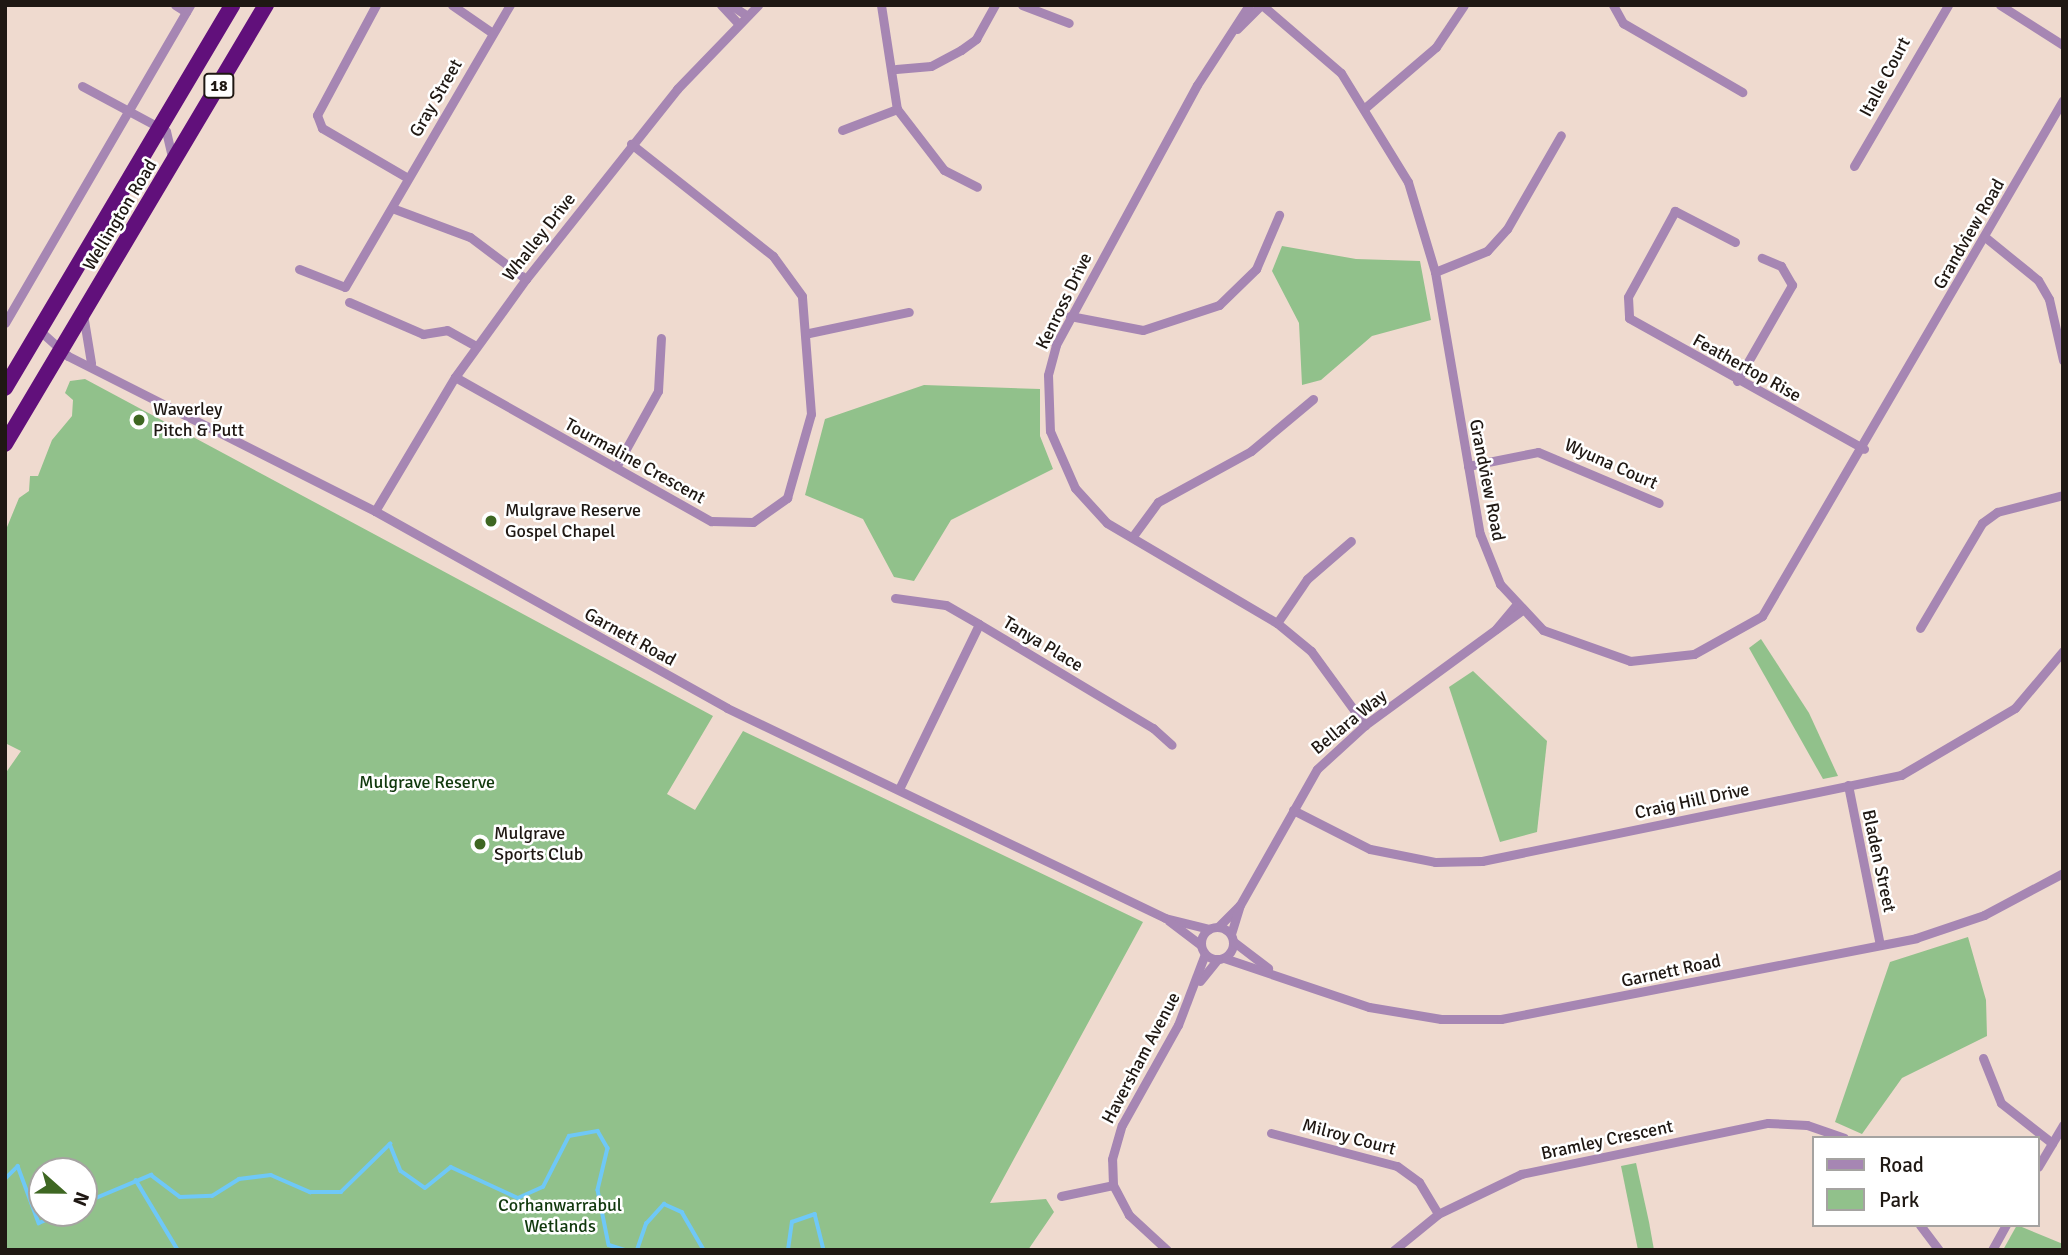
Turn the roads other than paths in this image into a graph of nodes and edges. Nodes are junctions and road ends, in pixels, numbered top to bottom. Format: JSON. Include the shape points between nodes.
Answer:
{"nodes":[{"id":1,"x":175,"y":5,"type":"edge"},
{"id":2,"x":232,"y":5,"type":"edge"},
{"id":3,"x":266,"y":5,"type":"edge"},
{"id":4,"x":376,"y":5,"type":"edge"},
{"id":5,"x":452,"y":5,"type":"edge"},
{"id":6,"x":510,"y":5,"type":"edge"},
{"id":7,"x":721,"y":5,"type":"edge"},
{"id":8,"x":731,"y":5,"type":"edge"},
{"id":9,"x":758,"y":5,"type":"edge"},
{"id":10,"x":881,"y":5,"type":"edge"},
{"id":11,"x":995,"y":5,"type":"edge"},
{"id":12,"x":1022,"y":5,"type":"edge"},
{"id":13,"x":1249,"y":5,"type":"edge"},
{"id":14,"x":1262,"y":5,"type":"edge"},
{"id":15,"x":1464,"y":5,"type":"edge"},
{"id":16,"x":1613,"y":5,"type":"edge"},
{"id":17,"x":1948,"y":5,"type":"edge"},
{"id":18,"x":2000,"y":5,"type":"edge"},
{"id":19,"x":188,"y":9,"type":"edge"},
{"id":20,"x":746,"y":15,"type":"junction"},
{"id":21,"x":738,"y":23,"type":"junction"},
{"id":22,"x":1069,"y":23,"type":"dead end"},
{"id":23,"x":1236,"y":30,"type":"junction"},
{"id":24,"x":491,"y":32,"type":"junction"},
{"id":25,"x":2063,"y":45,"type":"edge"},
{"id":26,"x":896,"y":69,"type":"junction"},
{"id":27,"x":82,"y":86,"type":"dead end"},
{"id":28,"x":1742,"y":92,"type":"dead end"},
{"id":29,"x":2061,"y":106,"type":"edge"},
{"id":30,"x":1366,"y":107,"type":"junction"},
{"id":31,"x":897,"y":109,"type":"junction"},
{"id":32,"x":127,"y":113,"type":"junction"},
{"id":33,"x":160,"y":129,"type":"junction"},
{"id":34,"x":842,"y":130,"type":"dead end"},
{"id":35,"x":1561,"y":135,"type":"dead end"},
{"id":36,"x":631,"y":144,"type":"junction"},
{"id":37,"x":1854,"y":166,"type":"dead end"},
{"id":38,"x":173,"y":167,"type":"junction"},
{"id":39,"x":408,"y":178,"type":"junction"},
{"id":40,"x":977,"y":187,"type":"dead end"},
{"id":41,"x":392,"y":208,"type":"junction"},
{"id":42,"x":1279,"y":215,"type":"dead end"},
{"id":43,"x":99,"y":228,"type":"junction"},
{"id":44,"x":1985,"y":237,"type":"junction"},
{"id":45,"x":1735,"y":242,"type":"dead end"},
{"id":46,"x":126,"y":244,"type":"junction"},
{"id":47,"x":1762,"y":258,"type":"dead end"},
{"id":48,"x":299,"y":269,"type":"dead end"},
{"id":49,"x":1435,"y":272,"type":"junction"},
{"id":50,"x":526,"y":279,"type":"junction"},
{"id":51,"x":349,"y":302,"type":"dead end"},
{"id":52,"x":909,"y":312,"type":"dead end"},
{"id":53,"x":82,"y":314,"type":"junction"},
{"id":54,"x":1070,"y":316,"type":"junction"},
{"id":55,"x":5,"y":323,"type":"edge"},
{"id":56,"x":39,"y":330,"type":"junction"},
{"id":57,"x":809,"y":333,"type":"junction"},
{"id":58,"x":661,"y":338,"type":"dead end"},
{"id":59,"x":476,"y":346,"type":"junction"},
{"id":60,"x":60,"y":350,"type":"junction"},
{"id":61,"x":2063,"y":360,"type":"edge"},
{"id":62,"x":91,"y":363,"type":"junction"},
{"id":63,"x":454,"y":377,"type":"junction"},
{"id":64,"x":1737,"y":381,"type":"junction"},
{"id":65,"x":5,"y":388,"type":"edge"},
{"id":66,"x":1313,"y":399,"type":"dead end"},
{"id":67,"x":5,"y":444,"type":"edge"},
{"id":68,"x":1864,"y":449,"type":"junction"},
{"id":69,"x":1468,"y":466,"type":"junction"},
{"id":70,"x":616,"y":467,"type":"junction"},
{"id":71,"x":2063,"y":495,"type":"edge"},
{"id":72,"x":1659,"y":503,"type":"dead end"},
{"id":73,"x":375,"y":511,"type":"junction"},
{"id":74,"x":1133,"y":536,"type":"junction"},
{"id":75,"x":1351,"y":541,"type":"dead end"},
{"id":76,"x":895,"y":598,"type":"dead end"},
{"id":77,"x":1518,"y":608,"type":"junction"},
{"id":78,"x":1277,"y":623,"type":"junction"},
{"id":79,"x":979,"y":624,"type":"junction"},
{"id":80,"x":1920,"y":628,"type":"dead end"},
{"id":81,"x":2063,"y":652,"type":"edge"},
{"id":82,"x":1365,"y":725,"type":"junction"},
{"id":83,"x":1172,"y":746,"type":"dead end"},
{"id":84,"x":1848,"y":785,"type":"junction"},
{"id":85,"x":900,"y":787,"type":"junction"},
{"id":86,"x":1293,"y":810,"type":"junction"},
{"id":87,"x":2063,"y":873,"type":"edge"},
{"id":88,"x":1240,"y":905,"type":"junction"},
{"id":89,"x":1165,"y":918,"type":"junction"},
{"id":90,"x":1213,"y":928,"type":"junction"},
{"id":91,"x":1232,"y":938,"type":"junction"},
{"id":92,"x":1880,"y":945,"type":"junction"},
{"id":93,"x":1203,"y":949,"type":"junction"},
{"id":94,"x":1221,"y":959,"type":"junction"},
{"id":95,"x":1275,"y":973,"type":"junction"},
{"id":96,"x":1197,"y":985,"type":"junction"},
{"id":97,"x":1983,"y":1058,"type":"dead end"},
{"id":98,"x":2063,"y":1125,"type":"edge"},
{"id":99,"x":1271,"y":1133,"type":"dead end"},
{"id":100,"x":1838,"y":1136,"type":"edge"},
{"id":101,"x":2052,"y":1143,"type":"junction"},
{"id":102,"x":2040,"y":1164,"type":"edge"},
{"id":103,"x":1113,"y":1185,"type":"junction"},
{"id":104,"x":1062,"y":1196,"type":"dead end"},
{"id":105,"x":1438,"y":1214,"type":"junction"},
{"id":106,"x":1922,"y":1227,"type":"edge"},
{"id":107,"x":2005,"y":1227,"type":"edge"},
{"id":108,"x":1167,"y":1250,"type":"edge"},
{"id":109,"x":1394,"y":1250,"type":"edge"},
{"id":110,"x":1939,"y":1250,"type":"edge"},
{"id":111,"x":1992,"y":1250,"type":"edge"}],
"edges":[{"from":1,"to":19,"type":"street"},
{"from":2,"to":33,"type":"highway","name":"Wellington Road","number":"18"},
{"from":3,"to":38,"type":"highway","name":"Wellington Road","number":"18"},
{"from":4,"to":39,"type":"street","via":[[317,115],[322,128]]},
{"from":5,"to":24,"type":"street"},
{"from":6,"to":24,"type":"street","name":"Gray Street"},
{"from":7,"to":21,"type":"street"},
{"from":8,"to":20,"type":"street"},
{"from":9,"to":20,"type":"street","name":"Whalley Drive"},
{"from":10,"to":26,"type":"street"},
{"from":11,"to":26,"type":"street","via":[[976,39],[961,50],[931,65]]},
{"from":12,"to":22,"type":"street"},
{"from":13,"to":23,"type":"street","name":"Kenross Drive"},
{"from":14,"to":23,"type":"street","name":"Kenross Drive"},
{"from":14,"to":30,"type":"street","name":"Grandview Road","via":[[1317,49]]},
{"from":15,"to":30,"type":"street","via":[[1436,47]]},
{"from":16,"to":28,"type":"street","via":[[1623,23]]},
{"from":17,"to":37,"type":"street","name":"Italle Court"},
{"from":18,"to":25,"type":"street"},
{"from":19,"to":32,"type":"street"},
{"from":20,"to":21,"type":"street","name":"Whalley Drive"},
{"from":21,"to":36,"type":"street","name":"Whalley Drive"},
{"from":23,"to":54,"type":"street","name":"Kenross Drive","via":[[1197,85]]},
{"from":24,"to":39,"type":"street","name":"Gray Street"},
{"from":26,"to":31,"type":"street"},
{"from":27,"to":32,"type":"street"},
{"from":29,"to":44,"type":"street","name":"Grandview Road"},
{"from":30,"to":49,"type":"street","name":"Grandview Road","via":[[1408,182]]},
{"from":31,"to":34,"type":"street"},
{"from":31,"to":40,"type":"street","via":[[944,170]]},
{"from":32,"to":33,"type":"street"},
{"from":32,"to":55,"type":"street"},
{"from":33,"to":38,"type":"street","via":[[171,138]]},
{"from":33,"to":43,"type":"highway","name":"Wellington Road","number":"18"},
{"from":35,"to":49,"type":"street","via":[[1488,251]]},
{"from":36,"to":50,"type":"street","name":"Whalley Drive"},
{"from":36,"to":57,"type":"street","name":"Tourmaline Crescent","via":[[791,274]]},
{"from":38,"to":46,"type":"highway","name":"Wellington Road","number":"18"},
{"from":39,"to":41,"type":"street","name":"Gray Street"},
{"from":41,"to":48,"type":"street","name":"Gray Street","via":[[345,287]]},
{"from":41,"to":50,"type":"street","via":[[470,237]]},
{"from":42,"to":54,"type":"street","via":[[1256,270],[1219,305],[1143,330]]},
{"from":43,"to":46,"type":"highway"},
{"from":43,"to":56,"type":"highway","name":"Wellington Road","number":"18"},
{"from":44,"to":61,"type":"street","via":[[2038,280],[2053,310]]},
{"from":44,"to":68,"type":"street","name":"Grandview Road"},
{"from":45,"to":64,"type":"street","name":"Feathertop Rise","via":[[1675,211],[1625,304],[1635,324]]},
{"from":46,"to":53,"type":"highway","name":"Wellington Road","number":"18"},
{"from":47,"to":64,"type":"street","via":[[1788,275],[1789,296],[1754,344]]},
{"from":49,"to":69,"type":"street","name":"Grandview Road"},
{"from":50,"to":59,"type":"street","name":"Whalley Drive"},
{"from":51,"to":59,"type":"street","via":[[423,334],[447,330]]},
{"from":52,"to":57,"type":"street"},
{"from":53,"to":60,"type":"highway","name":"Wellington Road","number":"18"},
{"from":53,"to":62,"type":"street"},
{"from":54,"to":74,"type":"street","name":"Kenross Drive","via":[[1048,375],[1050,431],[1075,488],[1107,523]]},
{"from":56,"to":60,"type":"street","name":"Garnett Road"},
{"from":56,"to":65,"type":"highway","name":"Wellington Road","number":"18"},
{"from":57,"to":70,"type":"street","name":"Tourmaline Crescent","via":[[811,414],[798,478],[769,515],[734,524],[711,521]]},
{"from":58,"to":70,"type":"street","via":[[657,391]]},
{"from":59,"to":63,"type":"street","name":"Whalley Drive"},
{"from":60,"to":62,"type":"street","name":"Garnett Road"},
{"from":60,"to":67,"type":"highway","name":"Wellington Road","number":"18"},
{"from":62,"to":73,"type":"street","name":"Garnett Road"},
{"from":63,"to":70,"type":"street","name":"Tourmaline Crescent"},
{"from":63,"to":73,"type":"street","name":"Whalley Drive"},
{"from":64,"to":68,"type":"street","name":"Feathertop Rise"},
{"from":66,"to":74,"type":"street","via":[[1251,452],[1158,502]]},
{"from":68,"to":77,"type":"street","name":"Grandview Road","via":[[1780,592],[1762,615],[1717,646],[1675,659],[1630,661],[1563,640]]},
{"from":69,"to":72,"type":"street","name":"Wyuna Court","via":[[1538,452]]},
{"from":69,"to":77,"type":"street","name":"Grandview Road","via":[[1484,550]]},
{"from":71,"to":80,"type":"street","via":[[1997,512],[1982,523]]},
{"from":73,"to":85,"type":"street","name":"Garnett Road","via":[[727,708]]},
{"from":74,"to":78,"type":"street","name":"Kenross Drive"},
{"from":75,"to":78,"type":"street","via":[[1307,579]]},
{"from":76,"to":79,"type":"street","via":[[946,605]]},
{"from":77,"to":82,"type":"street","name":"Bellara Way","via":[[1493,633]]},
{"from":78,"to":82,"type":"street","name":"Kenross Drive","via":[[1311,651]]},
{"from":79,"to":83,"type":"street","name":"Tanya Place","via":[[1153,727]]},
{"from":79,"to":85,"type":"street","name":"Tanya Place"},
{"from":81,"to":84,"type":"street","name":"Craig Hill Drive","via":[[2015,708],[1948,752],[1901,775]]},
{"from":82,"to":86,"type":"street","name":"Bellara Way","via":[[1317,769]]},
{"from":84,"to":86,"type":"street","name":"Craig Hill Drive","via":[[1482,861],[1435,862],[1370,849]]},
{"from":84,"to":92,"type":"street","name":"Bladen Street"},
{"from":85,"to":89,"type":"street","name":"Garnett Road"},
{"from":86,"to":88,"type":"street","name":"Bellara Way"},
{"from":87,"to":92,"type":"street","name":"Garnett Road","via":[[1959,925]]},
{"from":88,"to":90,"type":"street","name":"Bellara Way"},
{"from":88,"to":91,"type":"street","name":"Bellara Way"},
{"from":89,"to":90,"type":"street","name":"Garnett Road"},
{"from":89,"to":93,"type":"street","name":"Garnett Road"},
{"from":90,"to":91,"type":"street","name":"Garnett Road"},
{"from":90,"to":93,"type":"street","name":"Haversham Avenue"},
{"from":91,"to":94,"type":"street","name":"Haversham Avenue"},
{"from":91,"to":95,"type":"street","name":"Garnett Road"},
{"from":92,"to":95,"type":"street","name":"Garnett Road","via":[[1502,1019],[1441,1018],[1369,1007]]},
{"from":93,"to":94,"type":"street","name":"Garnett Road"},
{"from":93,"to":96,"type":"street","name":"Haversham Avenue"},
{"from":94,"to":95,"type":"street","name":"Garnett Road"},
{"from":94,"to":96,"type":"street","name":"Haversham Avenue"},
{"from":96,"to":103,"type":"street","name":"Haversham Avenue","via":[[1122,1125]]},
{"from":97,"to":101,"type":"street","via":[[2001,1103]]},
{"from":98,"to":101,"type":"street"},
{"from":99,"to":105,"type":"street","name":"Milroy Court","via":[[1397,1166],[1419,1182]]},
{"from":100,"to":105,"type":"street","name":"Bramley Crescent","via":[[1807,1125],[1768,1123],[1521,1174]]},
{"from":101,"to":102,"type":"street"},
{"from":103,"to":104,"type":"street"},
{"from":103,"to":108,"type":"street","via":[[1129,1215]]},
{"from":105,"to":109,"type":"street","name":"Bramley Crescent"},
{"from":106,"to":110,"type":"street"},
{"from":107,"to":111,"type":"street"}]}
